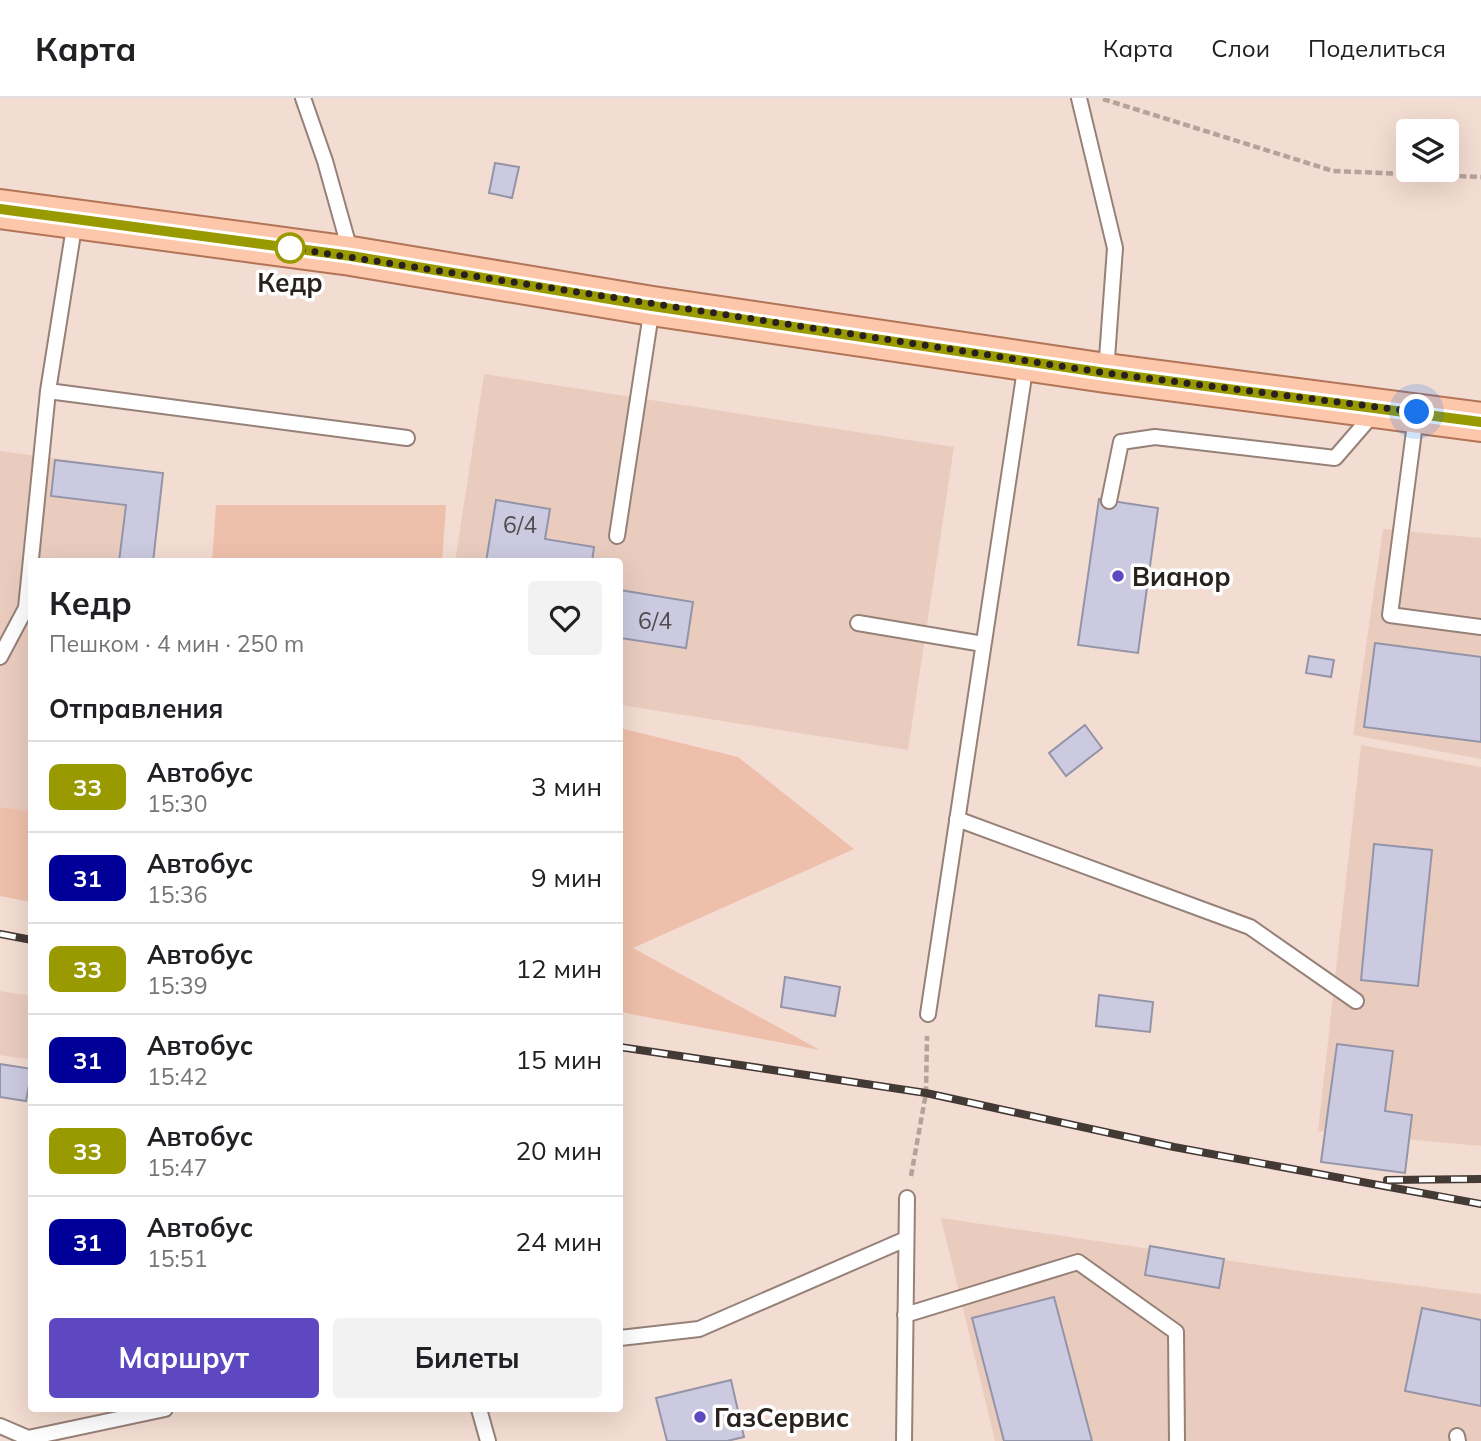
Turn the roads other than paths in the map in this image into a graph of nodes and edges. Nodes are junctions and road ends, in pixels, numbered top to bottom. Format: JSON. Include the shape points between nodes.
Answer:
{"nodes":[{"id":1,"x":303,"y":98,"type":"edge"},
{"id":2,"x":1079,"y":98,"type":"edge"},
{"id":3,"x":0,"y":209,"type":"edge"},
{"id":4,"x":76,"y":220,"type":"junction"},
{"id":5,"x":351,"y":256,"type":"junction"},
{"id":6,"x":652,"y":306,"type":"junction"},
{"id":7,"x":1026,"y":361,"type":"junction"},
{"id":8,"x":1106,"y":373,"type":"junction"},
{"id":9,"x":48,"y":391,"type":"junction"},
{"id":10,"x":1380,"y":407,"type":"junction"},
{"id":11,"x":1417,"y":412,"type":"junction"},
{"id":12,"x":1481,"y":422,"type":"edge"},
{"id":13,"x":407,"y":438,"type":"dead end"},
{"id":14,"x":1109,"y":501,"type":"dead end"},
{"id":15,"x":617,"y":536,"type":"dead end"},
{"id":16,"x":31,"y":558,"type":"edge"},
{"id":17,"x":28,"y":588,"type":"edge"},
{"id":18,"x":858,"y":623,"type":"dead end"},
{"id":19,"x":1481,"y":626,"type":"edge"},
{"id":20,"x":983,"y":644,"type":"junction"},
{"id":21,"x":0,"y":657,"type":"edge"},
{"id":22,"x":957,"y":819,"type":"junction"},
{"id":23,"x":1356,"y":1001,"type":"dead end"},
{"id":24,"x":928,"y":1013,"type":"road end"},
{"id":25,"x":907,"y":1198,"type":"road end"},
{"id":26,"x":906,"y":1239,"type":"junction"},
{"id":27,"x":905,"y":1315,"type":"junction"},
{"id":28,"x":623,"y":1338,"type":"edge"},
{"id":29,"x":151,"y":1412,"type":"edge"},
{"id":30,"x":480,"y":1412,"type":"edge"},
{"id":31,"x":0,"y":1426,"type":"edge"},
{"id":32,"x":488,"y":1441,"type":"edge"},
{"id":33,"x":903,"y":1441,"type":"edge"},
{"id":34,"x":1177,"y":1441,"type":"edge"}],
"edges":[{"from":1,"to":5,"type":"lane","via":[[326,161]]},
{"from":2,"to":8,"type":"lane","via":[[1115,248]]},
{"from":3,"to":4,"type":"main road"},
{"from":4,"to":5,"type":"main road"},
{"from":4,"to":9,"type":"lane"},
{"from":5,"to":6,"type":"main road"},
{"from":6,"to":7,"type":"main road"},
{"from":6,"to":15,"type":"lane"},
{"from":7,"to":8,"type":"main road"},
{"from":7,"to":20,"type":"lane"},
{"from":8,"to":10,"type":"main road"},
{"from":9,"to":13,"type":"lane"},
{"from":9,"to":16,"type":"lane"},
{"from":10,"to":11,"type":"main road"},
{"from":10,"to":14,"type":"lane","via":[[1335,458],[1155,437],[1121,442]]},
{"from":11,"to":12,"type":"main road"},
{"from":11,"to":19,"type":"lane","via":[[1390,615]]},
{"from":17,"to":21,"type":"lane","via":[[26,608]]},
{"from":18,"to":20,"type":"lane"},
{"from":20,"to":22,"type":"lane"},
{"from":22,"to":23,"type":"lane","via":[[1250,927]]},
{"from":22,"to":24,"type":"lane"},
{"from":25,"to":26,"type":"lane"},
{"from":26,"to":27,"type":"lane"},
{"from":26,"to":28,"type":"lane","via":[[699,1329]]},
{"from":27,"to":33,"type":"lane"},
{"from":27,"to":34,"type":"lane","via":[[1078,1262],[1176,1332]]},
{"from":29,"to":31,"type":"lane","via":[[28,1438]]},
{"from":30,"to":32,"type":"lane"}]}
